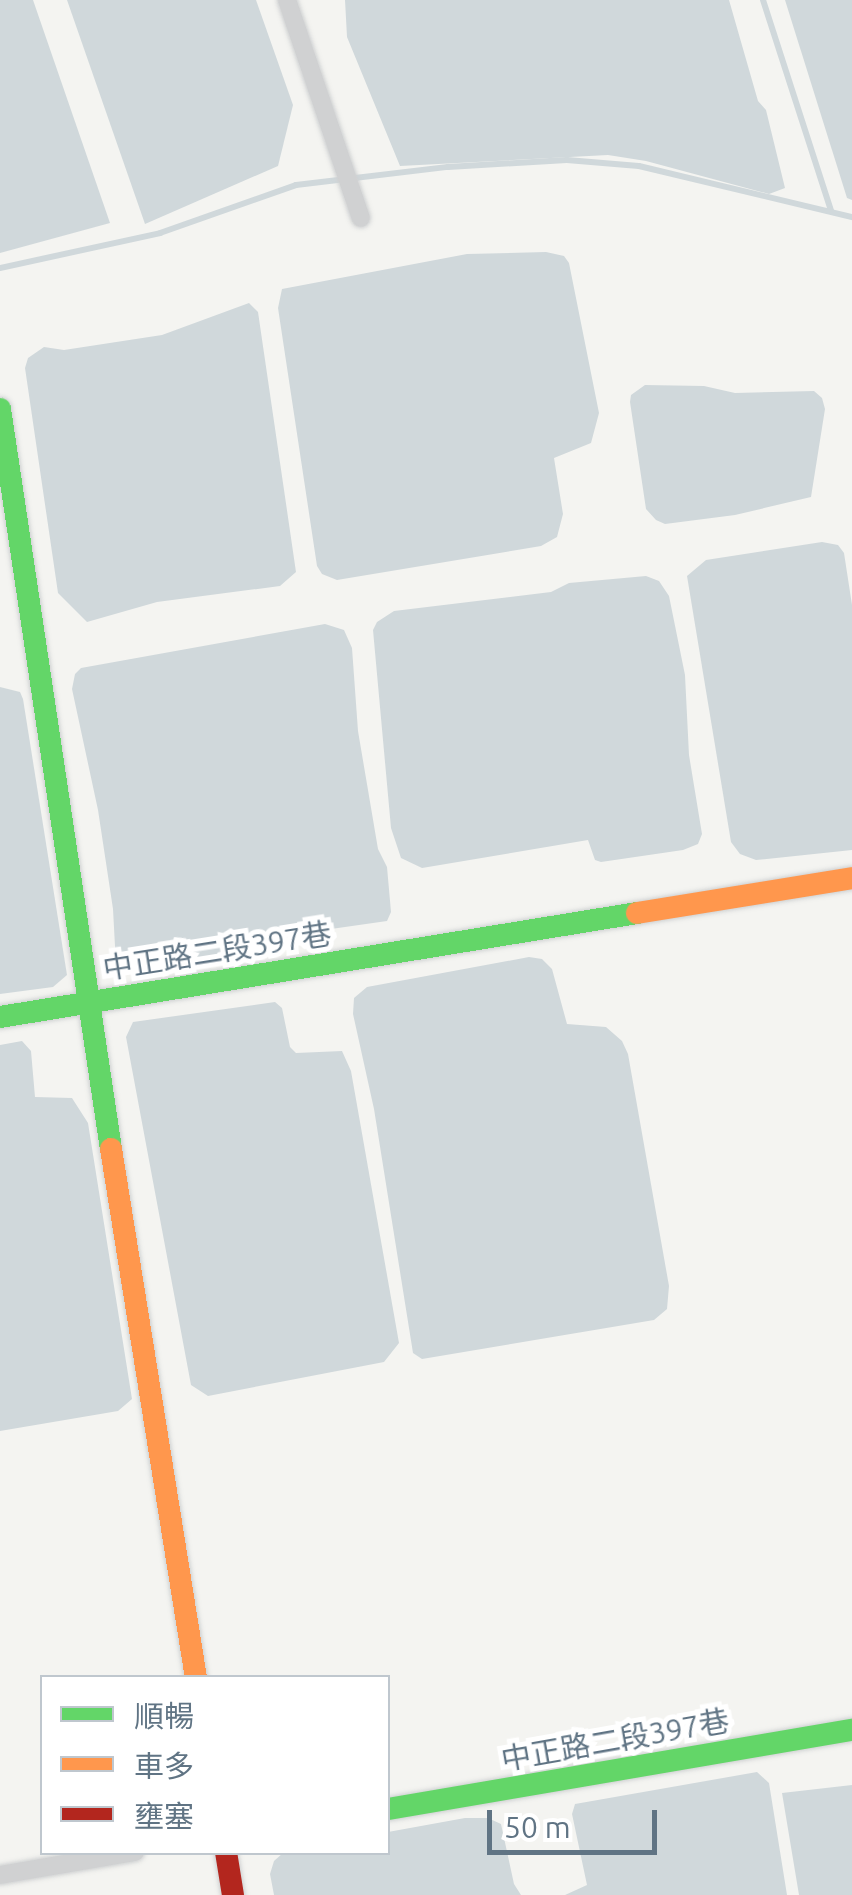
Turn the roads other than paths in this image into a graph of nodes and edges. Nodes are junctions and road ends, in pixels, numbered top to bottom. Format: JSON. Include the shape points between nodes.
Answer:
{"nodes":[{"id":1,"x":288,"y":0,"type":"edge"},
{"id":2,"x":361,"y":218,"type":"dead end"},
{"id":3,"x":0,"y":409,"type":"edge"},
{"id":4,"x":852,"y":878,"type":"edge"},
{"id":5,"x":89,"y":1002,"type":"junction"},
{"id":6,"x":0,"y":1017,"type":"edge"},
{"id":7,"x":196,"y":1675,"type":"edge"},
{"id":8,"x":852,"y":1730,"type":"edge"},
{"id":9,"x":390,"y":1809,"type":"edge"},
{"id":10,"x":117,"y":1855,"type":"edge"},
{"id":11,"x":226,"y":1855,"type":"edge"},
{"id":12,"x":0,"y":1876,"type":"edge"},
{"id":13,"x":233,"y":1895,"type":"edge"}],
"edges":[{"from":1,"to":2,"type":"street"},
{"from":3,"to":5,"type":"street"},
{"from":4,"to":5,"type":"street","name":"中正路二段397巷"},
{"from":5,"to":6,"type":"street"},
{"from":5,"to":7,"type":"street","name":"中正路二段397巷"},
{"from":8,"to":9,"type":"street","name":"中正路二段397巷"},
{"from":10,"to":12,"type":"street"},
{"from":11,"to":13,"type":"street"}]}
